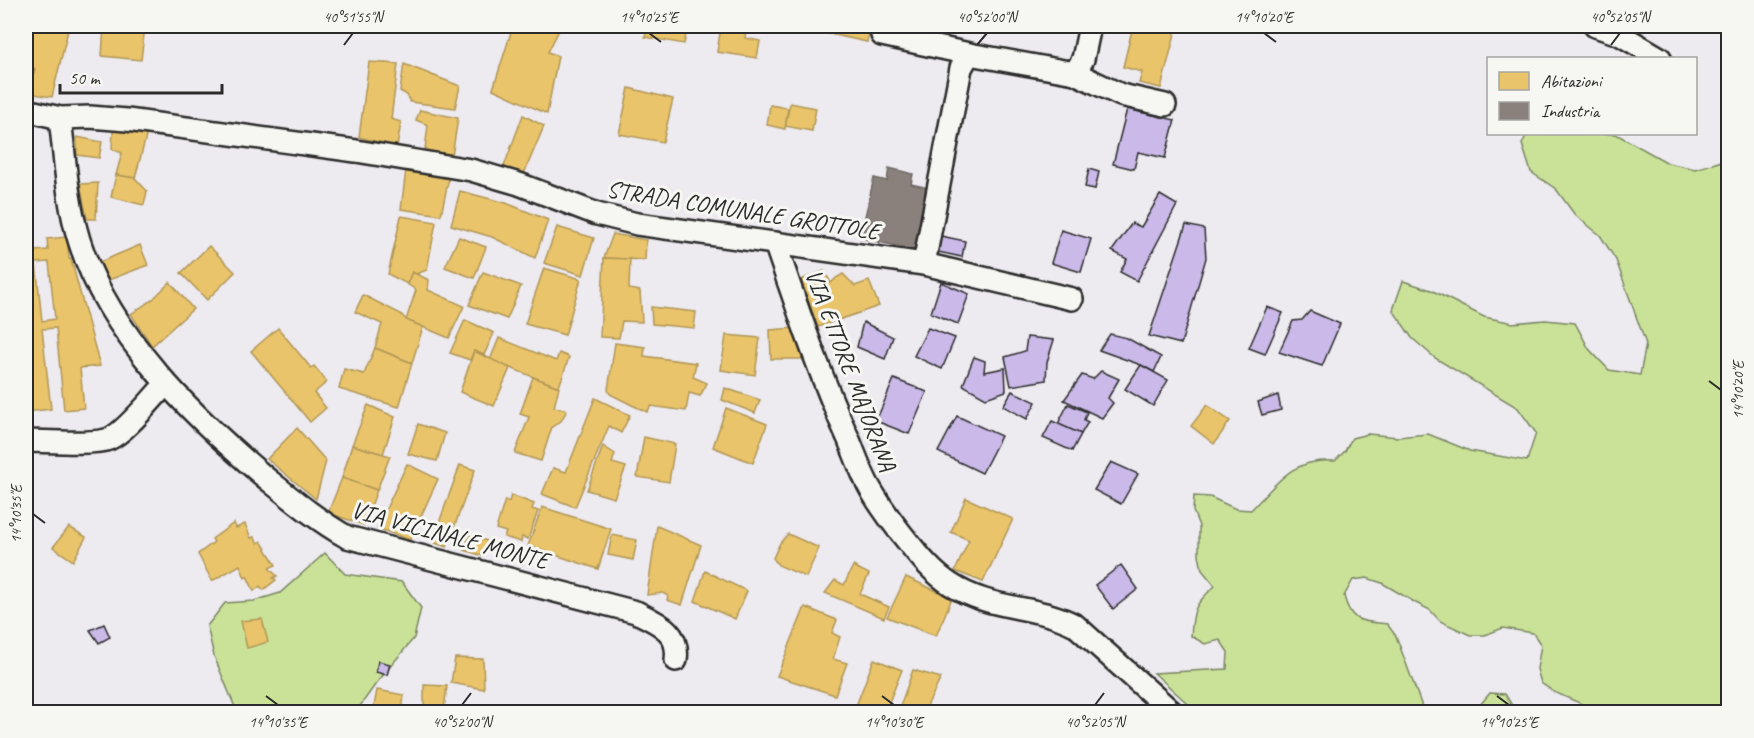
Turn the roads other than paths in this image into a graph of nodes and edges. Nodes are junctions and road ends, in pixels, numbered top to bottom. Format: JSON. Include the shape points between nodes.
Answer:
{"nodes":[{"id":1,"x":1090,"y":26,"type":"edge"},
{"id":2,"x":1595,"y":26,"type":"edge"},
{"id":3,"x":882,"y":35,"type":"dead end"},
{"id":4,"x":969,"y":54,"type":"junction"},
{"id":5,"x":1658,"y":57,"type":"edge"},
{"id":6,"x":1075,"y":73,"type":"junction"},
{"id":7,"x":1165,"y":105,"type":"dead end"},
{"id":8,"x":26,"y":110,"type":"edge"},
{"id":9,"x":60,"y":118,"type":"junction"},
{"id":10,"x":775,"y":243,"type":"junction"},
{"id":11,"x":924,"y":264,"type":"junction"},
{"id":12,"x":1072,"y":299,"type":"dead end"},
{"id":13,"x":166,"y":384,"type":"junction"},
{"id":14,"x":26,"y":441,"type":"edge"},
{"id":15,"x":676,"y":660,"type":"dead end"},
{"id":16,"x":1172,"y":712,"type":"edge"}],
"edges":[{"from":1,"to":6,"type":"street","via":[[1083,59]]},
{"from":2,"to":5,"type":"street","via":[[1619,34]]},
{"from":3,"to":4,"type":"street"},
{"from":4,"to":6,"type":"street"},
{"from":4,"to":11,"type":"street","via":[[961,68]]},
{"from":6,"to":7,"type":"street","via":[[1121,95]]},
{"from":8,"to":9,"type":"street","name":"STRADA COMUNALE GROTTOLE"},
{"from":9,"to":10,"type":"street","name":"STRADA COMUNALE GROTTOLE","via":[[127,120],[471,170],[637,224]]},
{"from":9,"to":13,"type":"street","name":"VIA VICINALE MONTE","via":[[71,203],[83,249],[111,310]]},
{"from":10,"to":11,"type":"street","name":"STRADA COMUNALE GROTTOLE"},
{"from":10,"to":16,"type":"street","name":"VIA ETTORE MAJORANA","via":[[827,392],[870,489],[917,553],[950,584],[974,597],[1042,612],[1075,625]]},
{"from":11,"to":12,"type":"street","name":"STRADA COMUNALE GROTTOLE"},
{"from":13,"to":14,"type":"street","via":[[110,439]]},
{"from":13,"to":15,"type":"street","name":"VIA VICINALE MONTE","via":[[259,472],[311,515],[347,537],[636,612],[671,634],[678,648]]}]}
